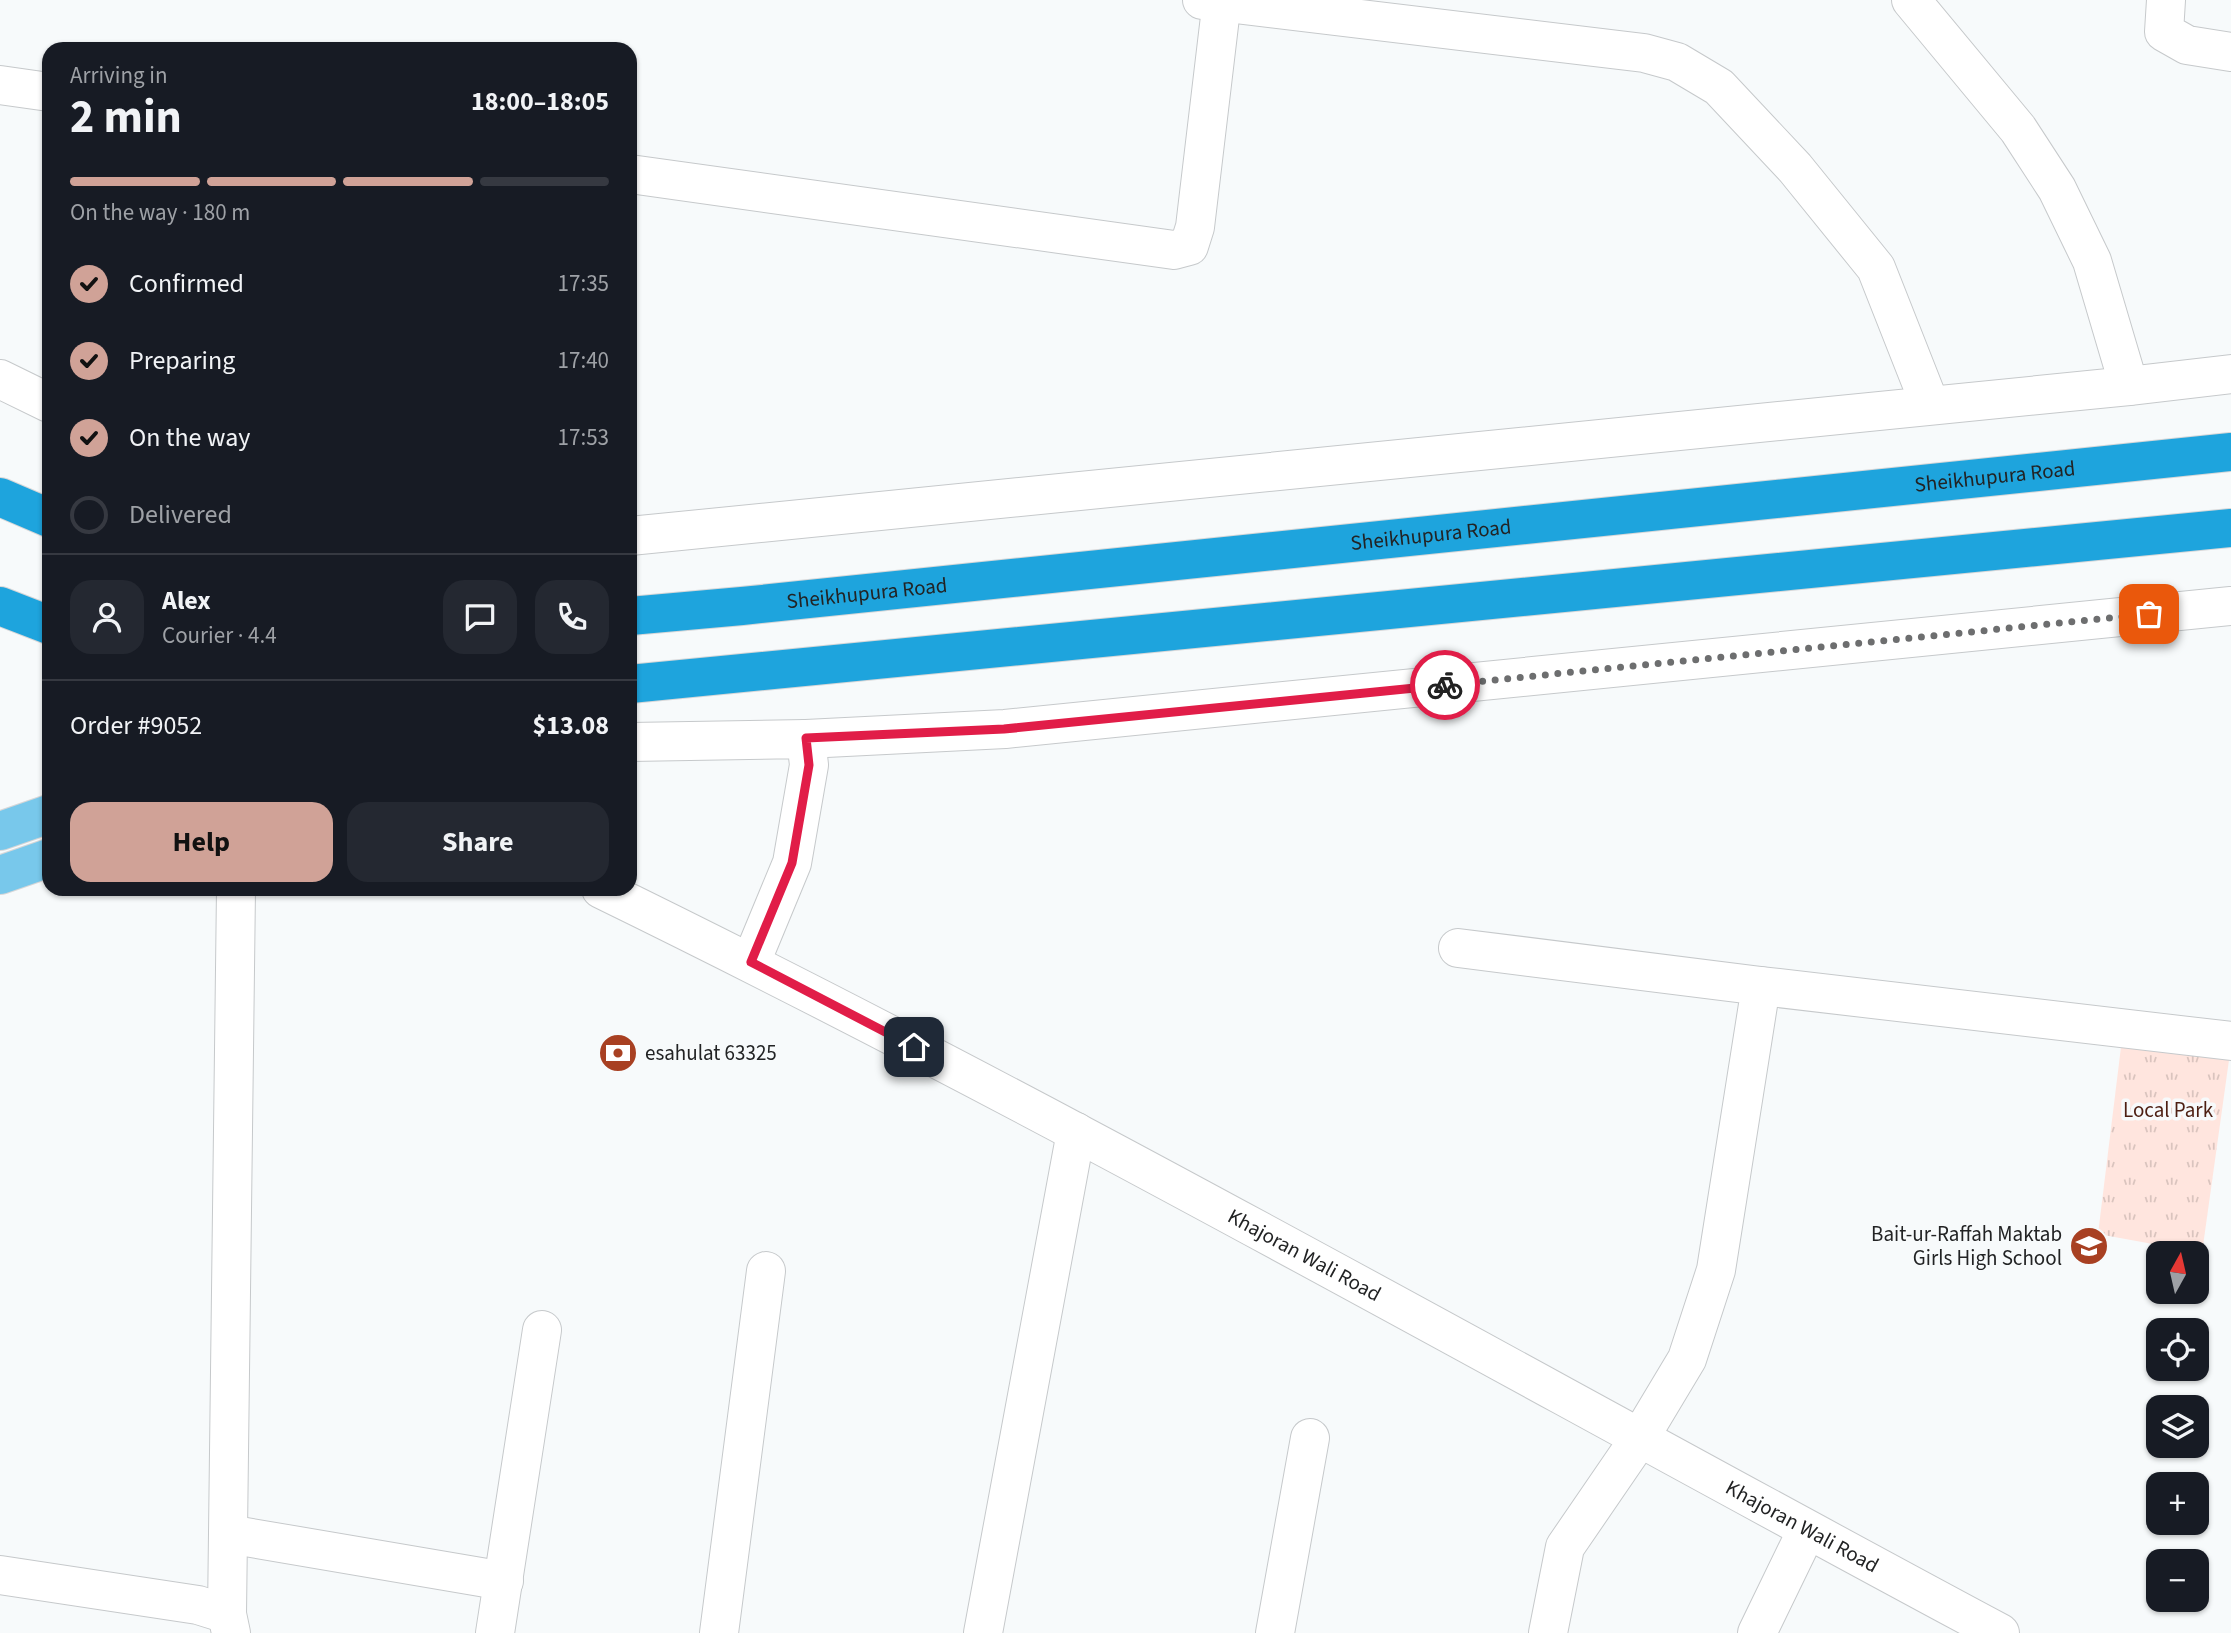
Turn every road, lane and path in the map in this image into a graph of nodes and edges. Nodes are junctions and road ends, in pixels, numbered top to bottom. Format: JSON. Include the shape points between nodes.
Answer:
{"nodes":[{"id":1,"x":1911,"y":0,"type":"edge"},
{"id":2,"x":2165,"y":0,"type":"edge"},
{"id":3,"x":1215,"y":1,"type":"edge"},
{"id":4,"x":2231,"y":52,"type":"edge"},
{"id":5,"x":0,"y":85,"type":"edge"},
{"id":6,"x":42,"y":91,"type":"edge"},
{"id":7,"x":637,"y":175,"type":"edge"},
{"id":8,"x":2231,"y":374,"type":"edge"},
{"id":9,"x":0,"y":379,"type":"edge"},
{"id":10,"x":2129,"y":386,"type":"junction"},
{"id":11,"x":42,"y":400,"type":"edge"},
{"id":12,"x":1930,"y":405,"type":"junction"},
{"id":13,"x":2231,"y":452,"type":"edge"},
{"id":14,"x":0,"y":497,"type":"edge"},
{"id":15,"x":42,"y":515,"type":"edge"},
{"id":16,"x":2231,"y":528,"type":"edge"},
{"id":17,"x":637,"y":535,"type":"edge"},
{"id":18,"x":0,"y":606,"type":"edge"},
{"id":19,"x":2231,"y":606,"type":"edge"},
{"id":20,"x":637,"y":615,"type":"edge"},
{"id":21,"x":42,"y":622,"type":"edge"},
{"id":22,"x":637,"y":683,"type":"edge"},
{"id":23,"x":806,"y":738,"type":"junction"},
{"id":24,"x":637,"y":742,"type":"edge"},
{"id":25,"x":42,"y":816,"type":"edge"},
{"id":26,"x":0,"y":831,"type":"edge"},
{"id":27,"x":42,"y":860,"type":"edge"},
{"id":28,"x":0,"y":875,"type":"edge"},
{"id":29,"x":236,"y":896,"type":"edge"},
{"id":30,"x":615,"y":896,"type":"edge"},
{"id":31,"x":1458,"y":948,"type":"dead end"},
{"id":32,"x":751,"y":962,"type":"junction"},
{"id":33,"x":1761,"y":986,"type":"junction"},
{"id":34,"x":2231,"y":1041,"type":"edge"},
{"id":35,"x":1076,"y":1132,"type":"junction"},
{"id":36,"x":766,"y":1271,"type":"dead end"},
{"id":37,"x":542,"y":1330,"type":"dead end"},
{"id":38,"x":1310,"y":1438,"type":"dead end"},
{"id":39,"x":1639,"y":1439,"type":"junction"},
{"id":40,"x":1807,"y":1530,"type":"junction"},
{"id":41,"x":228,"y":1534,"type":"junction"},
{"id":42,"x":0,"y":1575,"type":"edge"},
{"id":43,"x":504,"y":1581,"type":"junction"},
{"id":44,"x":229,"y":1624,"type":"edge"},
{"id":45,"x":495,"y":1633,"type":"edge"},
{"id":46,"x":719,"y":1633,"type":"edge"},
{"id":47,"x":983,"y":1633,"type":"edge"},
{"id":48,"x":1275,"y":1633,"type":"edge"},
{"id":49,"x":1548,"y":1633,"type":"edge"},
{"id":50,"x":1757,"y":1633,"type":"edge"},
{"id":51,"x":2000,"y":1633,"type":"edge"}],
"edges":[{"from":1,"to":10,"type":"street","via":[[2018,129],[2057,188],[2092,261]]},
{"from":2,"to":4,"type":"street","via":[[2164,32],[2188,45]]},
{"from":3,"to":7,"type":"street","via":[[1195,227],[1189,246],[1174,250]]},
{"from":3,"to":12,"type":"street","via":[[1644,52],[1677,62],[1719,87],[1795,168],[1876,268]]},
{"from":5,"to":6,"type":"street"},
{"from":8,"to":10,"type":"street"},
{"from":9,"to":11,"type":"street"},
{"from":10,"to":12,"type":"street"},
{"from":12,"to":17,"type":"street"},
{"from":13,"to":20,"type":"highway","name":"Sheikhupura Road"},
{"from":14,"to":15,"type":"highway"},
{"from":16,"to":22,"type":"highway"},
{"from":18,"to":21,"type":"highway"},
{"from":19,"to":23,"type":"street","via":[[1018,727]]},
{"from":23,"to":24,"type":"street"},
{"from":23,"to":32,"type":"street","via":[[809,765],[792,863]]},
{"from":25,"to":26,"type":"main road"},
{"from":27,"to":28,"type":"main road"},
{"from":29,"to":41,"type":"street"},
{"from":30,"to":32,"type":"street","name":"Khajoran Wali Road"},
{"from":31,"to":33,"type":"street"},
{"from":32,"to":35,"type":"street","name":"Khajoran Wali Road"},
{"from":33,"to":34,"type":"street"},
{"from":33,"to":39,"type":"street","via":[[1717,1270],[1687,1359]]},
{"from":35,"to":39,"type":"street","name":"Khajoran Wali Road"},
{"from":35,"to":47,"type":"street"},
{"from":36,"to":46,"type":"street"},
{"from":37,"to":43,"type":"street"},
{"from":38,"to":48,"type":"street"},
{"from":39,"to":40,"type":"street","name":"Khajoran Wali Road"},
{"from":39,"to":49,"type":"street","via":[[1565,1547]]},
{"from":40,"to":50,"type":"street"},
{"from":40,"to":51,"type":"street","name":"Khajoran Wali Road"},
{"from":41,"to":43,"type":"street"},
{"from":41,"to":44,"type":"street"},
{"from":42,"to":44,"type":"street","via":[[198,1605]]},
{"from":43,"to":45,"type":"street"}]}
